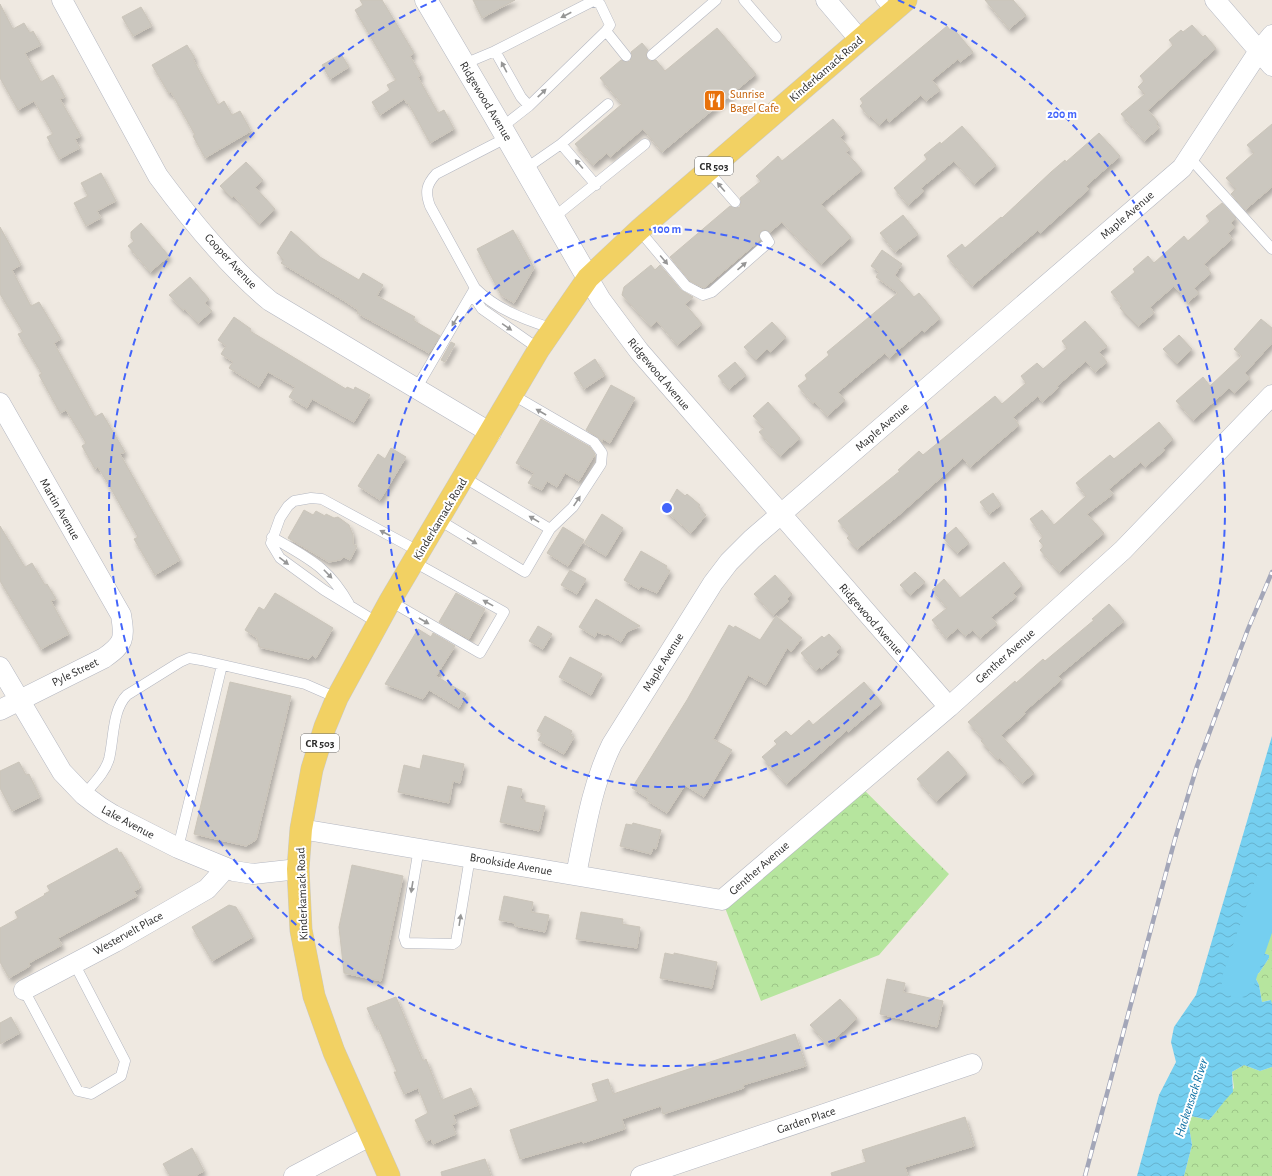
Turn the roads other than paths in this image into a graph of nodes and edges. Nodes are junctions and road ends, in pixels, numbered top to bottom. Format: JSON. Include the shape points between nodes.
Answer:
{"nodes":[{"id":1,"x":62,"y":0,"type":"edge"},
{"id":2,"x":426,"y":0,"type":"edge"},
{"id":3,"x":716,"y":0,"type":"edge"},
{"id":4,"x":744,"y":0,"type":"edge"},
{"id":5,"x":1215,"y":0,"type":"edge"},
{"id":6,"x":829,"y":1,"type":"edge"},
{"id":7,"x":893,"y":4,"type":"edge"},
{"id":8,"x":606,"y":31,"type":"junction"},
{"id":9,"x":1272,"y":35,"type":"edge"},
{"id":10,"x":776,"y":37,"type":"dead end"},
{"id":11,"x":860,"y":40,"type":"junction"},
{"id":12,"x":495,"y":51,"type":"junction"},
{"id":13,"x":1259,"y":51,"type":"junction"},
{"id":14,"x":652,"y":55,"type":"dead end"},
{"id":15,"x":626,"y":56,"type":"dead end"},
{"id":16,"x":464,"y":64,"type":"junction"},
{"id":17,"x":1272,"y":66,"type":"edge"},
{"id":18,"x":608,"y":104,"type":"dead end"},
{"id":19,"x":529,"y":106,"type":"junction"},
{"id":20,"x":505,"y":132,"type":"junction"},
{"id":21,"x":561,"y":144,"type":"junction"},
{"id":22,"x":645,"y":144,"type":"dead end"},
{"id":23,"x":1189,"y":158,"type":"junction"},
{"id":24,"x":525,"y":169,"type":"junction"},
{"id":25,"x":708,"y":171,"type":"junction"},
{"id":26,"x":596,"y":185,"type":"junction"},
{"id":27,"x":734,"y":202,"type":"dead end"},
{"id":28,"x":554,"y":218,"type":"junction"},
{"id":29,"x":639,"y":230,"type":"junction"},
{"id":30,"x":764,"y":236,"type":"dead end"},
{"id":31,"x":1272,"y":249,"type":"edge"},
{"id":32,"x":588,"y":278,"type":"junction"},
{"id":33,"x":475,"y":288,"type":"junction"},
{"id":34,"x":553,"y":329,"type":"junction"},
{"id":35,"x":539,"y":349,"type":"junction"},
{"id":36,"x":416,"y":389,"type":"junction"},
{"id":37,"x":513,"y":395,"type":"junction"},
{"id":38,"x":1272,"y":395,"type":"edge"},
{"id":39,"x":0,"y":403,"type":"edge"},
{"id":40,"x":491,"y":433,"type":"junction"},
{"id":41,"x":465,"y":478,"type":"junction"},
{"id":42,"x":781,"y":515,"type":"junction"},
{"id":43,"x":439,"y":520,"type":"junction"},
{"id":44,"x":550,"y":529,"type":"junction"},
{"id":45,"x":272,"y":537,"type":"junction"},
{"id":46,"x":417,"y":557,"type":"junction"},
{"id":47,"x":390,"y":601,"type":"junction"},
{"id":48,"x":350,"y":606,"type":"junction"},
{"id":49,"x":121,"y":615,"type":"joint"},
{"id":50,"x":378,"y":623,"type":"junction"},
{"id":51,"x":222,"y":665,"type":"junction"},
{"id":52,"x":0,"y":667,"type":"edge"},
{"id":53,"x":337,"y":698,"type":"junction"},
{"id":54,"x":19,"y":700,"type":"junction"},
{"id":55,"x":949,"y":707,"type":"junction"},
{"id":56,"x":0,"y":710,"type":"edge"},
{"id":57,"x":84,"y":795,"type":"junction"},
{"id":58,"x":301,"y":829,"type":"junction"},
{"id":59,"x":178,"y":848,"type":"junction"},
{"id":60,"x":419,"y":848,"type":"junction"},
{"id":61,"x":470,"y":857,"type":"junction"},
{"id":62,"x":226,"y":868,"type":"junction"},
{"id":63,"x":298,"y":869,"type":"junction"},
{"id":64,"x":576,"y":875,"type":"junction"},
{"id":65,"x":722,"y":900,"type":"joint"},
{"id":66,"x":74,"y":963,"type":"junction"},
{"id":67,"x":24,"y":990,"type":"joint"},
{"id":68,"x":972,"y":1064,"type":"dead end"},
{"id":69,"x":370,"y":1136,"type":"junction"},
{"id":70,"x":294,"y":1176,"type":"edge"},
{"id":71,"x":389,"y":1176,"type":"edge"},
{"id":72,"x":640,"y":1176,"type":"edge"}],
"edges":[{"from":1,"to":36,"type":"street","name":"Cooper Avenue","via":[[158,176],[239,273],[270,301]]},
{"from":2,"to":16,"type":"street","name":"Ridgewood Avenue"},
{"from":3,"to":14,"type":"lane"},
{"from":4,"to":10,"type":"lane"},
{"from":5,"to":13,"type":"street"},
{"from":6,"to":11,"type":"street"},
{"from":7,"to":11,"type":"main road","name":"Kinderkamack Road","number":"CR 503"},
{"from":8,"to":12,"type":"lane","one_way":true,"via":[[610,25],[600,4],[593,1]]},
{"from":8,"to":15,"type":"lane"},
{"from":19,"to":8,"type":"lane","one_way":true},
{"from":9,"to":13,"type":"street","name":"Maple Avenue"},
{"from":11,"to":25,"type":"main road","name":"Kinderkamack Road","number":"CR 503"},
{"from":12,"to":16,"type":"lane"},
{"from":19,"to":12,"type":"lane","one_way":true,"via":[[521,97]]},
{"from":13,"to":17,"type":"street"},
{"from":13,"to":23,"type":"street","name":"Maple Avenue"},
{"from":16,"to":20,"type":"street","name":"Ridgewood Avenue"},
{"from":18,"to":21,"type":"lane"},
{"from":19,"to":20,"type":"lane"},
{"from":20,"to":24,"type":"street","name":"Ridgewood Avenue"},
{"from":20,"to":33,"type":"lane","via":[[436,174],[427,187],[426,194],[430,206]]},
{"from":21,"to":24,"type":"lane"},
{"from":26,"to":21,"type":"lane","one_way":true},
{"from":22,"to":26,"type":"lane"},
{"from":23,"to":31,"type":"lane"},
{"from":23,"to":42,"type":"street","name":"Maple Avenue","via":[[1176,173]]},
{"from":24,"to":28,"type":"street","name":"Ridgewood Avenue"},
{"from":27,"to":25,"type":"lane","one_way":true},
{"from":25,"to":29,"type":"main road","name":"Kinderkamack Road","number":"CR 503"},
{"from":26,"to":28,"type":"lane"},
{"from":28,"to":32,"type":"street","name":"Ridgewood Avenue"},
{"from":29,"to":30,"type":"lane","one_way":true,"via":[[686,286],[703,295],[712,292],[769,242]]},
{"from":29,"to":32,"type":"main road","name":"Kinderkamack Road","number":"CR 503"},
{"from":32,"to":34,"type":"main road","name":"Kinderkamack Road","number":"CR 503"},
{"from":32,"to":42,"type":"street","name":"Ridgewood Avenue","via":[[639,351]]},
{"from":33,"to":34,"type":"lane","via":[[490,301],[517,317]]},
{"from":33,"to":35,"type":"lane","one_way":true,"via":[[476,300],[482,309]]},
{"from":33,"to":36,"type":"lane","one_way":true},
{"from":34,"to":35,"type":"main road","name":"Kinderkamack Road","number":"CR 503"},
{"from":35,"to":37,"type":"main road","name":"Kinderkamack Road","number":"CR 503"},
{"from":36,"to":40,"type":"street","name":"Cooper Avenue"},
{"from":37,"to":40,"type":"main road","name":"Kinderkamack Road","number":"CR 503"},
{"from":44,"to":37,"type":"lane","one_way":true,"via":[[573,507],[601,464],[602,453],[594,442]]},
{"from":38,"to":55,"type":"street","name":"Genther Avenue","via":[[1123,550]]},
{"from":39,"to":49,"type":"street","name":"Martin Avenue"},
{"from":40,"to":41,"type":"main road","name":"Kinderkamack Road","number":"CR 503"},
{"from":41,"to":43,"type":"main road","name":"Kinderkamack Road","number":"CR 503"},
{"from":44,"to":41,"type":"lane","one_way":true},
{"from":42,"to":55,"type":"street","name":"Ridgewood Avenue"},
{"from":42,"to":64,"type":"street","name":"Maple Avenue","via":[[729,562],[700,603],[612,744],[602,764],[594,792]]},
{"from":43,"to":44,"type":"lane","one_way":true,"via":[[525,572]]},
{"from":43,"to":46,"type":"main road","name":"Kinderkamack Road","number":"CR 503"},
{"from":46,"to":45,"type":"lane","one_way":true,"via":[[322,499],[294,501],[280,518]]},
{"from":45,"to":48,"type":"lane","one_way":true,"via":[[320,566]]},
{"from":45,"to":48,"type":"lane","one_way":true,"via":[[271,542],[280,558]]},
{"from":46,"to":47,"type":"main road","name":"Kinderkamack Road","number":"CR 503"},
{"from":47,"to":46,"type":"lane","one_way":true,"via":[[480,653],[504,612]]},
{"from":47,"to":50,"type":"main road","name":"Kinderkamack Road","number":"CR 503"},
{"from":48,"to":50,"type":"lane"},
{"from":49,"to":54,"type":"street","name":"Pyle Street","via":[[122,640],[117,649]]},
{"from":50,"to":53,"type":"main road","name":"Kinderkamack Road","number":"CR 503"},
{"from":51,"to":53,"type":"lane","via":[[305,684]]},
{"from":51,"to":57,"type":"lane","via":[[189,658],[127,695],[120,702],[108,761],[101,775]]},
{"from":51,"to":59,"type":"lane"},
{"from":52,"to":54,"type":"street","name":"Lake Avenue"},
{"from":53,"to":58,"type":"main road","name":"Kinderkamack Road","number":"CR 503","via":[[312,768]]},
{"from":54,"to":56,"type":"street","name":"Pyle Street"},
{"from":54,"to":57,"type":"street","name":"Lake Avenue","via":[[62,772]]},
{"from":55,"to":65,"type":"street","name":"Genther Avenue"},
{"from":57,"to":59,"type":"street","name":"Lake Avenue","via":[[113,815]]},
{"from":58,"to":60,"type":"street","name":"Brookside Avenue"},
{"from":58,"to":63,"type":"main road","name":"Kinderkamack Road","number":"CR 503"},
{"from":59,"to":62,"type":"street","name":"Lake Avenue"},
{"from":60,"to":61,"type":"street","name":"Brookside Avenue"},
{"from":60,"to":61,"type":"lane","one_way":true,"via":[[404,937],[406,943],[456,942]]},
{"from":61,"to":64,"type":"street","name":"Brookside Avenue"},
{"from":62,"to":63,"type":"street","name":"Lake Avenue","via":[[253,874]]},
{"from":62,"to":66,"type":"street","name":"Westervelt Place","via":[[207,889]]},
{"from":63,"to":69,"type":"main road","name":"Kinderkamack Road","number":"CR 503","via":[[302,935],[314,996],[334,1052]]},
{"from":64,"to":65,"type":"street","name":"Brookside Avenue"},
{"from":66,"to":67,"type":"street","name":"Westervelt Place"},
{"from":66,"to":67,"type":"lane","via":[[125,1061],[121,1076],[91,1094],[78,1090]]},
{"from":68,"to":72,"type":"street","name":"Garden Place"},
{"from":69,"to":70,"type":"street"},
{"from":69,"to":71,"type":"main road","name":"Kinderkamack Road","number":"CR 503"}]}
